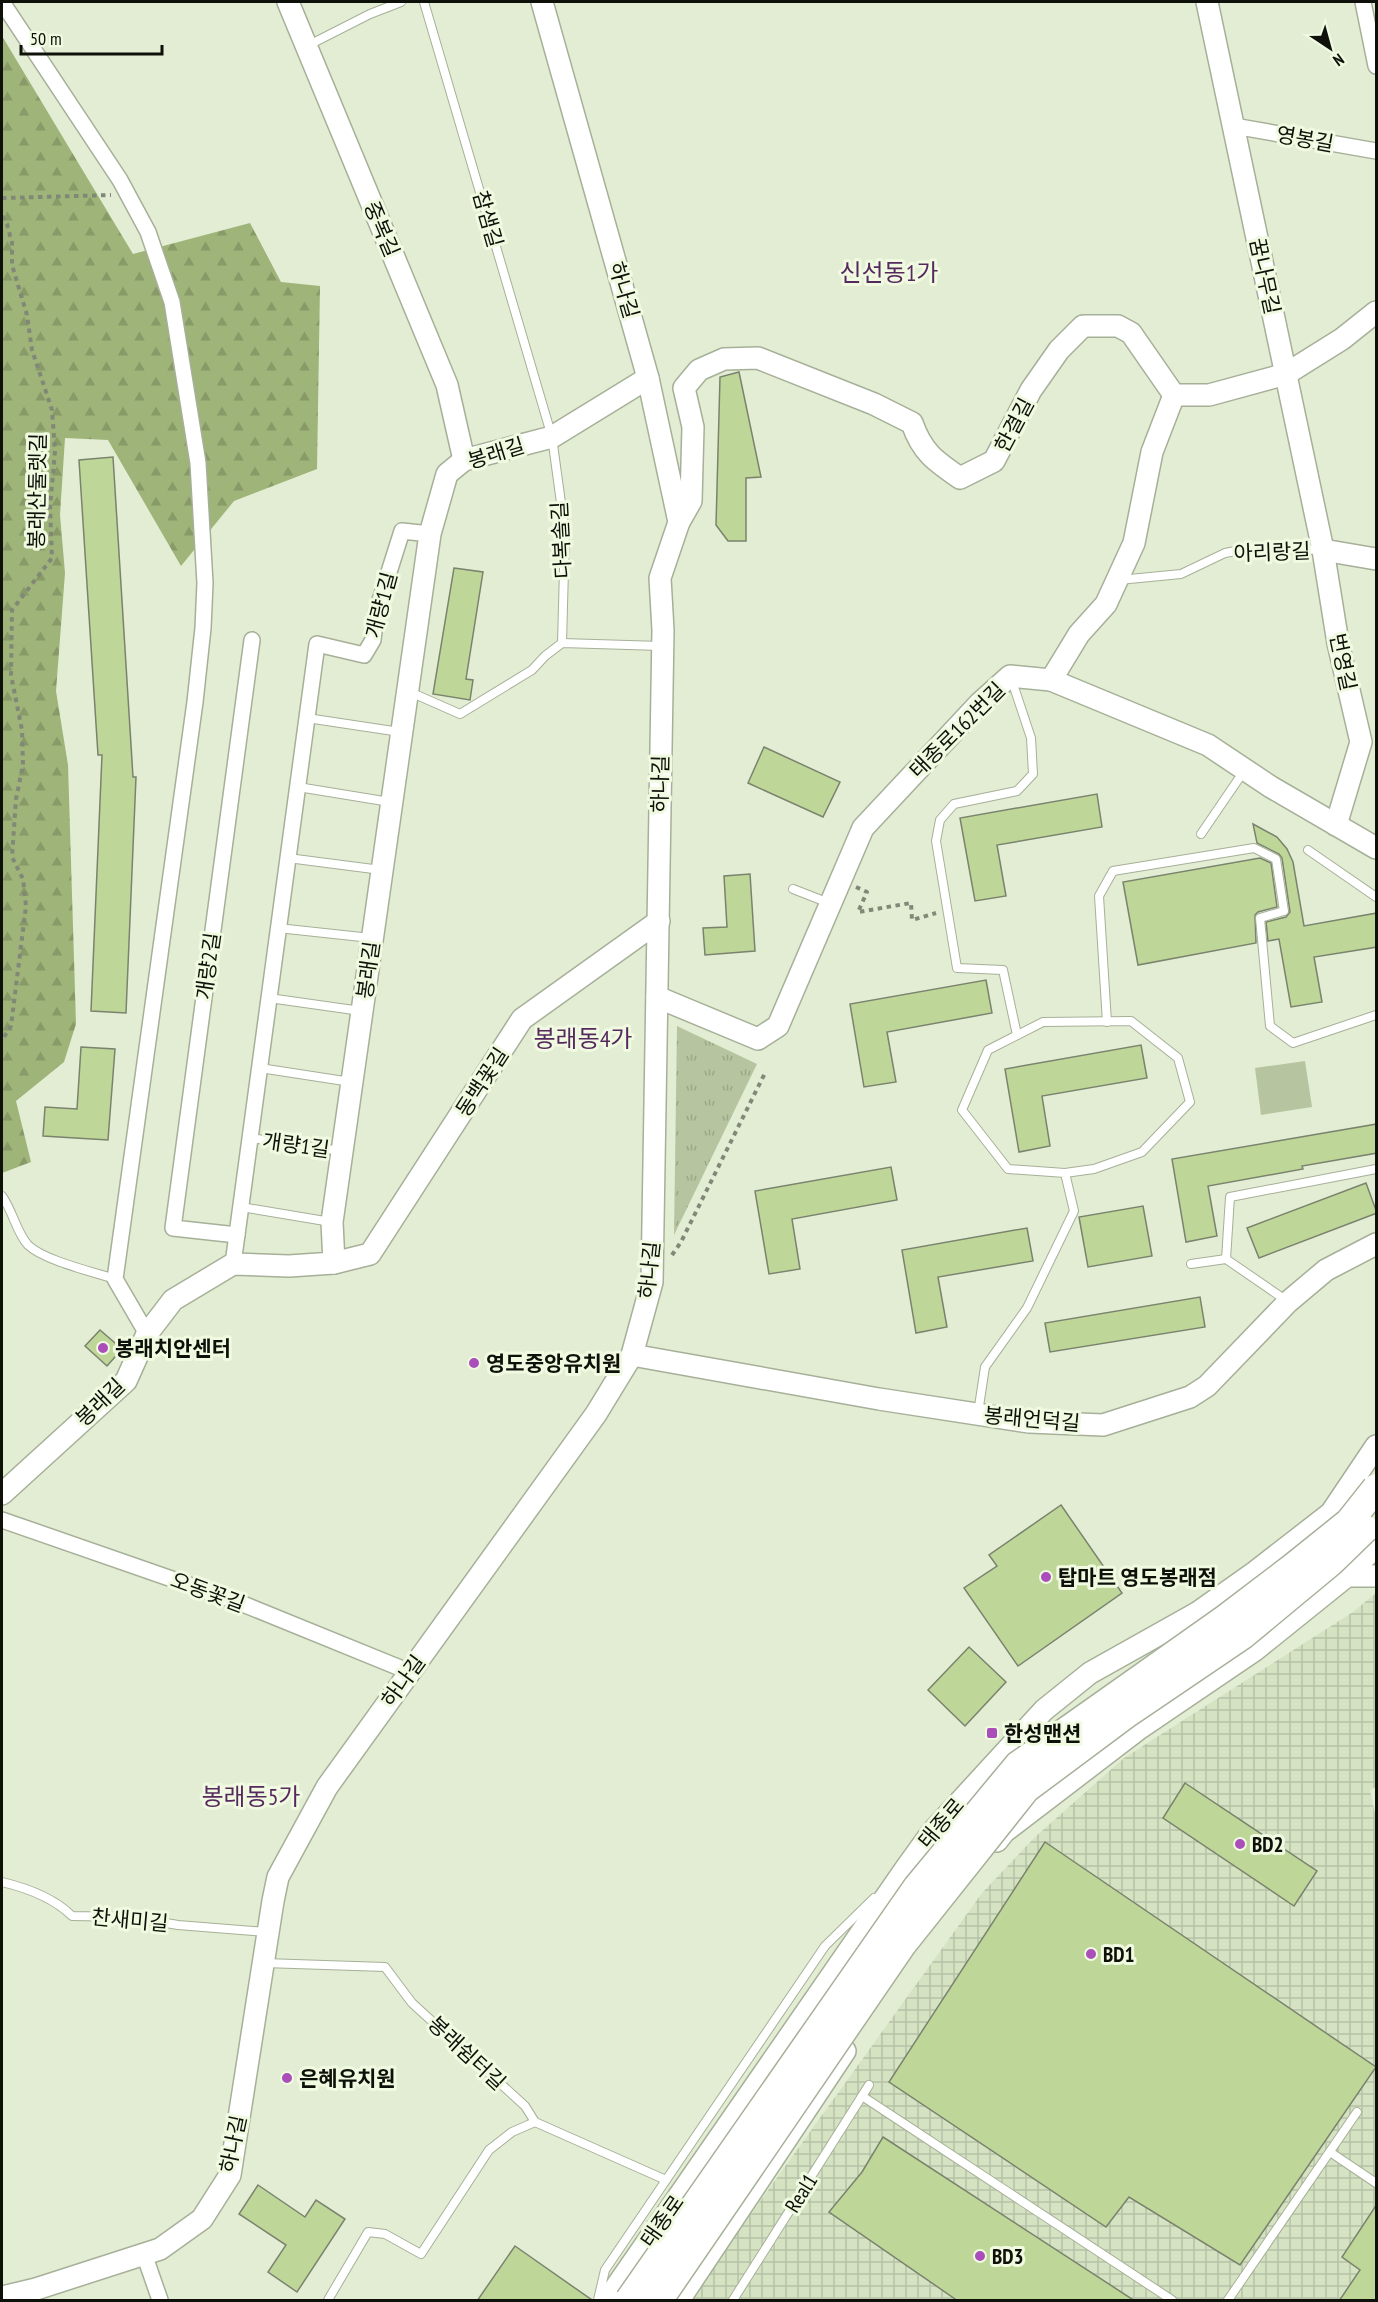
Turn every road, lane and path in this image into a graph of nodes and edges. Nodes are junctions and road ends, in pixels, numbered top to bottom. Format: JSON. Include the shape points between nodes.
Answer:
{"nodes":[{"id":1,"x":2,"y":2,"type":"edge"},
{"id":2,"x":288,"y":2,"type":"edge"},
{"id":3,"x":401,"y":2,"type":"edge"},
{"id":4,"x":424,"y":2,"type":"edge"},
{"id":5,"x":542,"y":2,"type":"edge"},
{"id":6,"x":1207,"y":2,"type":"edge"},
{"id":7,"x":1363,"y":2,"type":"edge"},
{"id":8,"x":307,"y":47,"type":"junction"},
{"id":9,"x":1377,"y":66,"type":"edge"},
{"id":10,"x":1233,"y":126,"type":"junction"},
{"id":11,"x":1377,"y":151,"type":"edge"},
{"id":12,"x":126,"y":190,"type":"junction"},
{"id":13,"x":2,"y":198,"type":"edge"},
{"id":14,"x":2,"y":216,"type":"edge"},
{"id":15,"x":1377,"y":312,"type":"edge"},
{"id":16,"x":1286,"y":374,"type":"junction"},
{"id":17,"x":648,"y":378,"type":"junction"},
{"id":18,"x":1174,"y":395,"type":"junction"},
{"id":19,"x":552,"y":437,"type":"junction"},
{"id":20,"x":464,"y":460,"type":"junction"},
{"id":21,"x":680,"y":522,"type":"junction"},
{"id":22,"x":430,"y":534,"type":"junction"},
{"id":23,"x":1323,"y":550,"type":"junction"},
{"id":24,"x":1377,"y":559,"type":"edge"},
{"id":25,"x":1118,"y":580,"type":"junction"},
{"id":26,"x":252,"y":640,"type":"dead end"},
{"id":27,"x":562,"y":643,"type":"junction"},
{"id":28,"x":663,"y":646,"type":"junction"},
{"id":29,"x":1011,"y":676,"type":"junction"},
{"id":30,"x":1051,"y":680,"type":"junction"},
{"id":31,"x":408,"y":691,"type":"junction"},
{"id":32,"x":307,"y":718,"type":"junction"},
{"id":33,"x":402,"y":732,"type":"junction"},
{"id":34,"x":1245,"y":770,"type":"junction"},
{"id":35,"x":298,"y":787,"type":"junction"},
{"id":36,"x":392,"y":803,"type":"junction"},
{"id":37,"x":1336,"y":825,"type":"junction"},
{"id":38,"x":1201,"y":834,"type":"dead end"},
{"id":39,"x":1377,"y":848,"type":"edge"},
{"id":40,"x":1308,"y":850,"type":"dead end"},
{"id":41,"x":288,"y":858,"type":"junction"},
{"id":42,"x":382,"y":870,"type":"junction"},
{"id":43,"x":856,"y":887,"type":"dead end"},
{"id":44,"x":792,"y":889,"type":"dead end"},
{"id":45,"x":1377,"y":897,"type":"edge"},
{"id":46,"x":831,"y":903,"type":"junction"},
{"id":47,"x":948,"y":909,"type":"junction"},
{"id":48,"x":659,"y":921,"type":"junction"},
{"id":49,"x":279,"y":928,"type":"junction"},
{"id":50,"x":372,"y":938,"type":"junction"},
{"id":51,"x":657,"y":997,"type":"junction"},
{"id":52,"x":269,"y":998,"type":"junction"},
{"id":53,"x":362,"y":1011,"type":"junction"},
{"id":54,"x":1377,"y":1015,"type":"edge"},
{"id":55,"x":1107,"y":1022,"type":"junction"},
{"id":56,"x":1017,"y":1035,"type":"junction"},
{"id":57,"x":2,"y":1040,"type":"edge"},
{"id":58,"x":260,"y":1068,"type":"junction"},
{"id":59,"x":765,"y":1073,"type":"dead end"},
{"id":60,"x":352,"y":1082,"type":"junction"},
{"id":61,"x":250,"y":1138,"type":"junction"},
{"id":62,"x":342,"y":1151,"type":"junction"},
{"id":63,"x":1377,"y":1169,"type":"edge"},
{"id":64,"x":1065,"y":1173,"type":"junction"},
{"id":65,"x":2,"y":1196,"type":"edge"},
{"id":66,"x":241,"y":1207,"type":"junction"},
{"id":67,"x":332,"y":1222,"type":"junction"},
{"id":68,"x":237,"y":1236,"type":"junction"},
{"id":69,"x":1377,"y":1244,"type":"edge"},
{"id":70,"x":1226,"y":1259,"type":"junction"},
{"id":71,"x":334,"y":1263,"type":"junction"},
{"id":72,"x":233,"y":1264,"type":"junction"},
{"id":73,"x":1191,"y":1264,"type":"dead end"},
{"id":74,"x":115,"y":1279,"type":"junction"},
{"id":75,"x":652,"y":1282,"type":"junction"},
{"id":76,"x":1288,"y":1302,"type":"junction"},
{"id":77,"x":147,"y":1334,"type":"junction"},
{"id":78,"x":632,"y":1354,"type":"junction"},
{"id":79,"x":978,"y":1414,"type":"junction"},
{"id":80,"x":1377,"y":1446,"type":"edge"},
{"id":81,"x":1377,"y":1488,"type":"edge"},
{"id":82,"x":2,"y":1494,"type":"edge"},
{"id":83,"x":1377,"y":1518,"type":"edge"},
{"id":84,"x":2,"y":1520,"type":"edge"},
{"id":85,"x":1377,"y":1546,"type":"edge"},
{"id":86,"x":1255,"y":1572,"type":"junction"},
{"id":87,"x":1347,"y":1576,"type":"junction"},
{"id":88,"x":1377,"y":1576,"type":"edge"},
{"id":89,"x":410,"y":1672,"type":"junction"},
{"id":90,"x":906,"y":1868,"type":"junction"},
{"id":91,"x":2,"y":1882,"type":"edge"},
{"id":92,"x":268,"y":1932,"type":"junction"},
{"id":93,"x":263,"y":1962,"type":"junction"},
{"id":94,"x":869,"y":2085,"type":"dead end"},
{"id":95,"x":862,"y":2096,"type":"junction"},
{"id":96,"x":1357,"y":2112,"type":"dead end"},
{"id":97,"x":535,"y":2122,"type":"junction"},
{"id":98,"x":1330,"y":2152,"type":"junction"},
{"id":99,"x":666,"y":2180,"type":"junction"},
{"id":100,"x":1377,"y":2183,"type":"edge"},
{"id":101,"x":144,"y":2254,"type":"junction"},
{"id":102,"x":2,"y":2297,"type":"edge"},
{"id":103,"x":160,"y":2301,"type":"edge"},
{"id":104,"x":328,"y":2301,"type":"edge"},
{"id":105,"x":598,"y":2301,"type":"edge"},
{"id":106,"x":607,"y":2301,"type":"edge"},
{"id":107,"x":629,"y":2301,"type":"edge"},
{"id":108,"x":658,"y":2301,"type":"edge"},
{"id":109,"x":679,"y":2301,"type":"edge"},
{"id":110,"x":733,"y":2301,"type":"edge"},
{"id":111,"x":1172,"y":2301,"type":"edge"},
{"id":112,"x":1228,"y":2301,"type":"edge"}],
"edges":[{"from":1,"to":12,"type":"street"},
{"from":2,"to":8,"type":"main road","name":"중복길"},
{"from":3,"to":8,"type":"lane"},
{"from":4,"to":19,"type":"lane","name":"참샘길"},
{"from":5,"to":17,"type":"main road","name":"하나길"},
{"from":6,"to":10,"type":"main road","name":"꿈나무길"},
{"from":7,"to":9,"type":"street"},
{"from":8,"to":20,"type":"main road","name":"중복길","via":[[447,385]]},
{"from":10,"to":11,"type":"street","name":"영봉길"},
{"from":10,"to":16,"type":"main road","name":"꿈나무길"},
{"from":12,"to":13,"type":"path","via":[[113,195]]},
{"from":12,"to":74,"type":"street","via":[[148,232],[172,302],[198,463],[205,583],[195,702]]},
{"from":14,"to":57,"type":"path","name":"봉래산둘렛길","via":[[12,243],[12,265],[27,315],[32,350],[52,410],[55,451],[50,507],[52,558],[12,610],[11,675],[22,730],[23,765],[12,857],[23,879],[26,906],[11,1026]]},
{"from":15,"to":16,"type":"main road"},
{"from":16,"to":18,"type":"main road","via":[[1209,396]]},
{"from":16,"to":23,"type":"main road","name":"꿈나무길"},
{"from":17,"to":19,"type":"main road","name":"봉래길"},
{"from":17,"to":21,"type":"main road","name":"하나길"},
{"from":18,"to":21,"type":"main road","name":"한결길","via":[[1131,333],[1118,326],[1083,326],[1059,350],[1031,390],[994,461],[960,478],[937,462],[919,442],[912,423],[758,358],[724,359],[699,370],[684,388],[693,427],[691,501]]},
{"from":18,"to":25,"type":"main road","via":[[1152,452],[1134,543]]},
{"from":19,"to":20,"type":"main road","name":"봉래길"},
{"from":19,"to":27,"type":"lane","name":"다복솔길","via":[[565,532]]},
{"from":20,"to":22,"type":"main road","name":"봉래길","via":[[447,474]]},
{"from":21,"to":28,"type":"main road","name":"하나길","via":[[660,578]]},
{"from":22,"to":31,"type":"main road","name":"봉래길"},
{"from":22,"to":32,"type":"street","name":"개량1길","via":[[402,531],[376,613],[373,640],[364,655],[317,644]]},
{"from":23,"to":24,"type":"main road"},
{"from":23,"to":25,"type":"lane","name":"아리랑길","via":[[1252,548],[1225,553],[1181,574]]},
{"from":23,"to":37,"type":"main road","name":"번영길","via":[[1338,643],[1361,742]]},
{"from":25,"to":30,"type":"main road","via":[[1106,604],[1078,634]]},
{"from":26,"to":68,"type":"street","name":"개량2길","via":[[173,1228]]},
{"from":27,"to":28,"type":"lane"},
{"from":27,"to":31,"type":"lane","via":[[532,670],[460,714]]},
{"from":28,"to":48,"type":"main road","name":"하나길"},
{"from":29,"to":30,"type":"main road","name":"태종로162번길"},
{"from":29,"to":46,"type":"main road","name":"태종로162번길","via":[[980,703],[863,828]]},
{"from":29,"to":47,"type":"lane","via":[[1031,738],[1033,774],[1017,791],[954,804],[940,820],[936,841]]},
{"from":30,"to":34,"type":"main road","name":"태종로162번길","via":[[1208,745]]},
{"from":31,"to":33,"type":"main road","name":"봉래길"},
{"from":32,"to":33,"type":"lane"},
{"from":32,"to":35,"type":"street","name":"개량1길"},
{"from":33,"to":36,"type":"main road","name":"봉래길"},
{"from":34,"to":37,"type":"main road","name":"태종로162번길"},
{"from":34,"to":38,"type":"lane"},
{"from":35,"to":36,"type":"lane"},
{"from":35,"to":41,"type":"street","name":"개량1길"},
{"from":36,"to":42,"type":"main road","name":"봉래길"},
{"from":37,"to":39,"type":"main road","name":"태종로162번길"},
{"from":40,"to":45,"type":"lane"},
{"from":41,"to":42,"type":"lane"},
{"from":41,"to":49,"type":"street","name":"개량1길"},
{"from":42,"to":50,"type":"main road","name":"봉래길"},
{"from":43,"to":47,"type":"path","via":[[867,892],[858,912],[911,903],[912,920]]},
{"from":44,"to":46,"type":"lane"},
{"from":46,"to":51,"type":"main road","name":"태종로162번길","via":[[778,1026],[758,1038]]},
{"from":47,"to":56,"type":"lane","via":[[957,968],[1003,970]]},
{"from":48,"to":51,"type":"main road","name":"하나길"},
{"from":48,"to":71,"type":"main road","name":"동백꽃길","via":[[522,1019],[370,1254]]},
{"from":49,"to":50,"type":"lane"},
{"from":49,"to":52,"type":"street","name":"개량1길"},
{"from":50,"to":53,"type":"main road","name":"봉래길"},
{"from":51,"to":75,"type":"main road","name":"하나길"},
{"from":52,"to":53,"type":"lane"},
{"from":52,"to":58,"type":"street","name":"개량1길"},
{"from":53,"to":60,"type":"main road","name":"봉래길"},
{"from":54,"to":55,"type":"lane","via":[[1293,1043],[1270,1026],[1260,918],[1284,911],[1276,859],[1254,848],[1113,871],[1099,896]]},
{"from":55,"to":56,"type":"lane","via":[[1043,1022]]},
{"from":55,"to":64,"type":"lane","via":[[1131,1021],[1178,1058],[1190,1102],[1142,1152]]},
{"from":56,"to":64,"type":"lane","via":[[988,1050],[962,1110],[1008,1169]]},
{"from":58,"to":60,"type":"lane"},
{"from":58,"to":61,"type":"street","name":"개량1길"},
{"from":59,"to":75,"type":"path","via":[[681,1242]]},
{"from":60,"to":62,"type":"main road","name":"봉래길"},
{"from":61,"to":62,"type":"lane","name":"개량1길"},
{"from":61,"to":66,"type":"street","name":"개량1길"},
{"from":62,"to":67,"type":"main road","name":"봉래길"},
{"from":63,"to":70,"type":"lane","via":[[1230,1197]]},
{"from":64,"to":79,"type":"lane","via":[[1074,1211],[1027,1308],[985,1367]]},
{"from":65,"to":74,"type":"lane","via":[[28,1245],[39,1253]]},
{"from":66,"to":67,"type":"lane"},
{"from":66,"to":68,"type":"street","name":"개량1길"},
{"from":67,"to":71,"type":"main road","name":"봉래길"},
{"from":68,"to":72,"type":"street","name":"개량1길"},
{"from":69,"to":76,"type":"main road","name":"봉래언덕길","via":[[1326,1270]]},
{"from":70,"to":73,"type":"lane"},
{"from":70,"to":76,"type":"lane"},
{"from":71,"to":72,"type":"main road"},
{"from":72,"to":77,"type":"main road","name":"봉래길","via":[[173,1300]]},
{"from":74,"to":77,"type":"street"},
{"from":75,"to":78,"type":"main road","name":"하나길"},
{"from":76,"to":79,"type":"main road","name":"봉래언덕길","via":[[1232,1362],[1190,1397],[1103,1425],[1029,1422]]},
{"from":77,"to":82,"type":"main road","name":"봉래길","via":[[126,1380]]},
{"from":78,"to":79,"type":"main road","name":"봉래언덕길"},
{"from":78,"to":89,"type":"main road","name":"하나길","via":[[596,1414]]},
{"from":80,"to":86,"type":"main road","name":"태종로","via":[[1332,1513]]},
{"from":81,"to":107,"type":"highway","bridge":true,"via":[[1349,1522],[1293,1567],[1018,1765],[917,1887]]},
{"from":83,"to":108,"type":"highway","bridge":true,"via":[[1243,1635],[1026,1789],[902,1945]]},
{"from":84,"to":89,"type":"street","name":"오동꽃길","via":[[238,1602]]},
{"from":85,"to":87,"type":"main road"},
{"from":86,"to":87,"type":"main road"},
{"from":86,"to":90,"type":"main road","name":"태종로","via":[[1197,1612],[1090,1673],[1044,1710],[932,1832]]},
{"from":87,"to":88,"type":"main road"},
{"from":87,"to":109,"type":"main road","via":[[1255,1650],[1140,1728],[1004,1832],[910,1953]]},
{"from":89,"to":92,"type":"main road","name":"하나길","via":[[322,1797],[278,1877]]},
{"from":90,"to":99,"type":"lane","via":[[825,1946]]},
{"from":90,"to":106,"type":"main road","name":"태종로"},
{"from":91,"to":92,"type":"lane","name":"찬새미길","via":[[60,1904],[72,1916],[131,1917]]},
{"from":92,"to":93,"type":"main road","name":"하나길"},
{"from":93,"to":97,"type":"lane","name":"봉래쉼터길","via":[[384,1967],[412,2003],[525,2106]]},
{"from":93,"to":101,"type":"main road","name":"하나길","via":[[230,2175],[202,2219],[160,2249]]},
{"from":94,"to":95,"type":"lane","name":"Real1"},
{"from":95,"to":110,"type":"lane","name":"Real1"},
{"from":95,"to":111,"type":"lane"},
{"from":96,"to":98,"type":"lane"},
{"from":97,"to":99,"type":"lane","name":"봉래쉼터길"},
{"from":97,"to":104,"type":"lane","via":[[512,2132],[489,2150],[421,2254],[386,2234],[368,2232]]},
{"from":98,"to":100,"type":"lane"},
{"from":98,"to":112,"type":"lane"},
{"from":99,"to":105,"type":"lane","via":[[605,2270]]},
{"from":101,"to":102,"type":"main road","name":"하나길"},
{"from":101,"to":103,"type":"street"}]}
